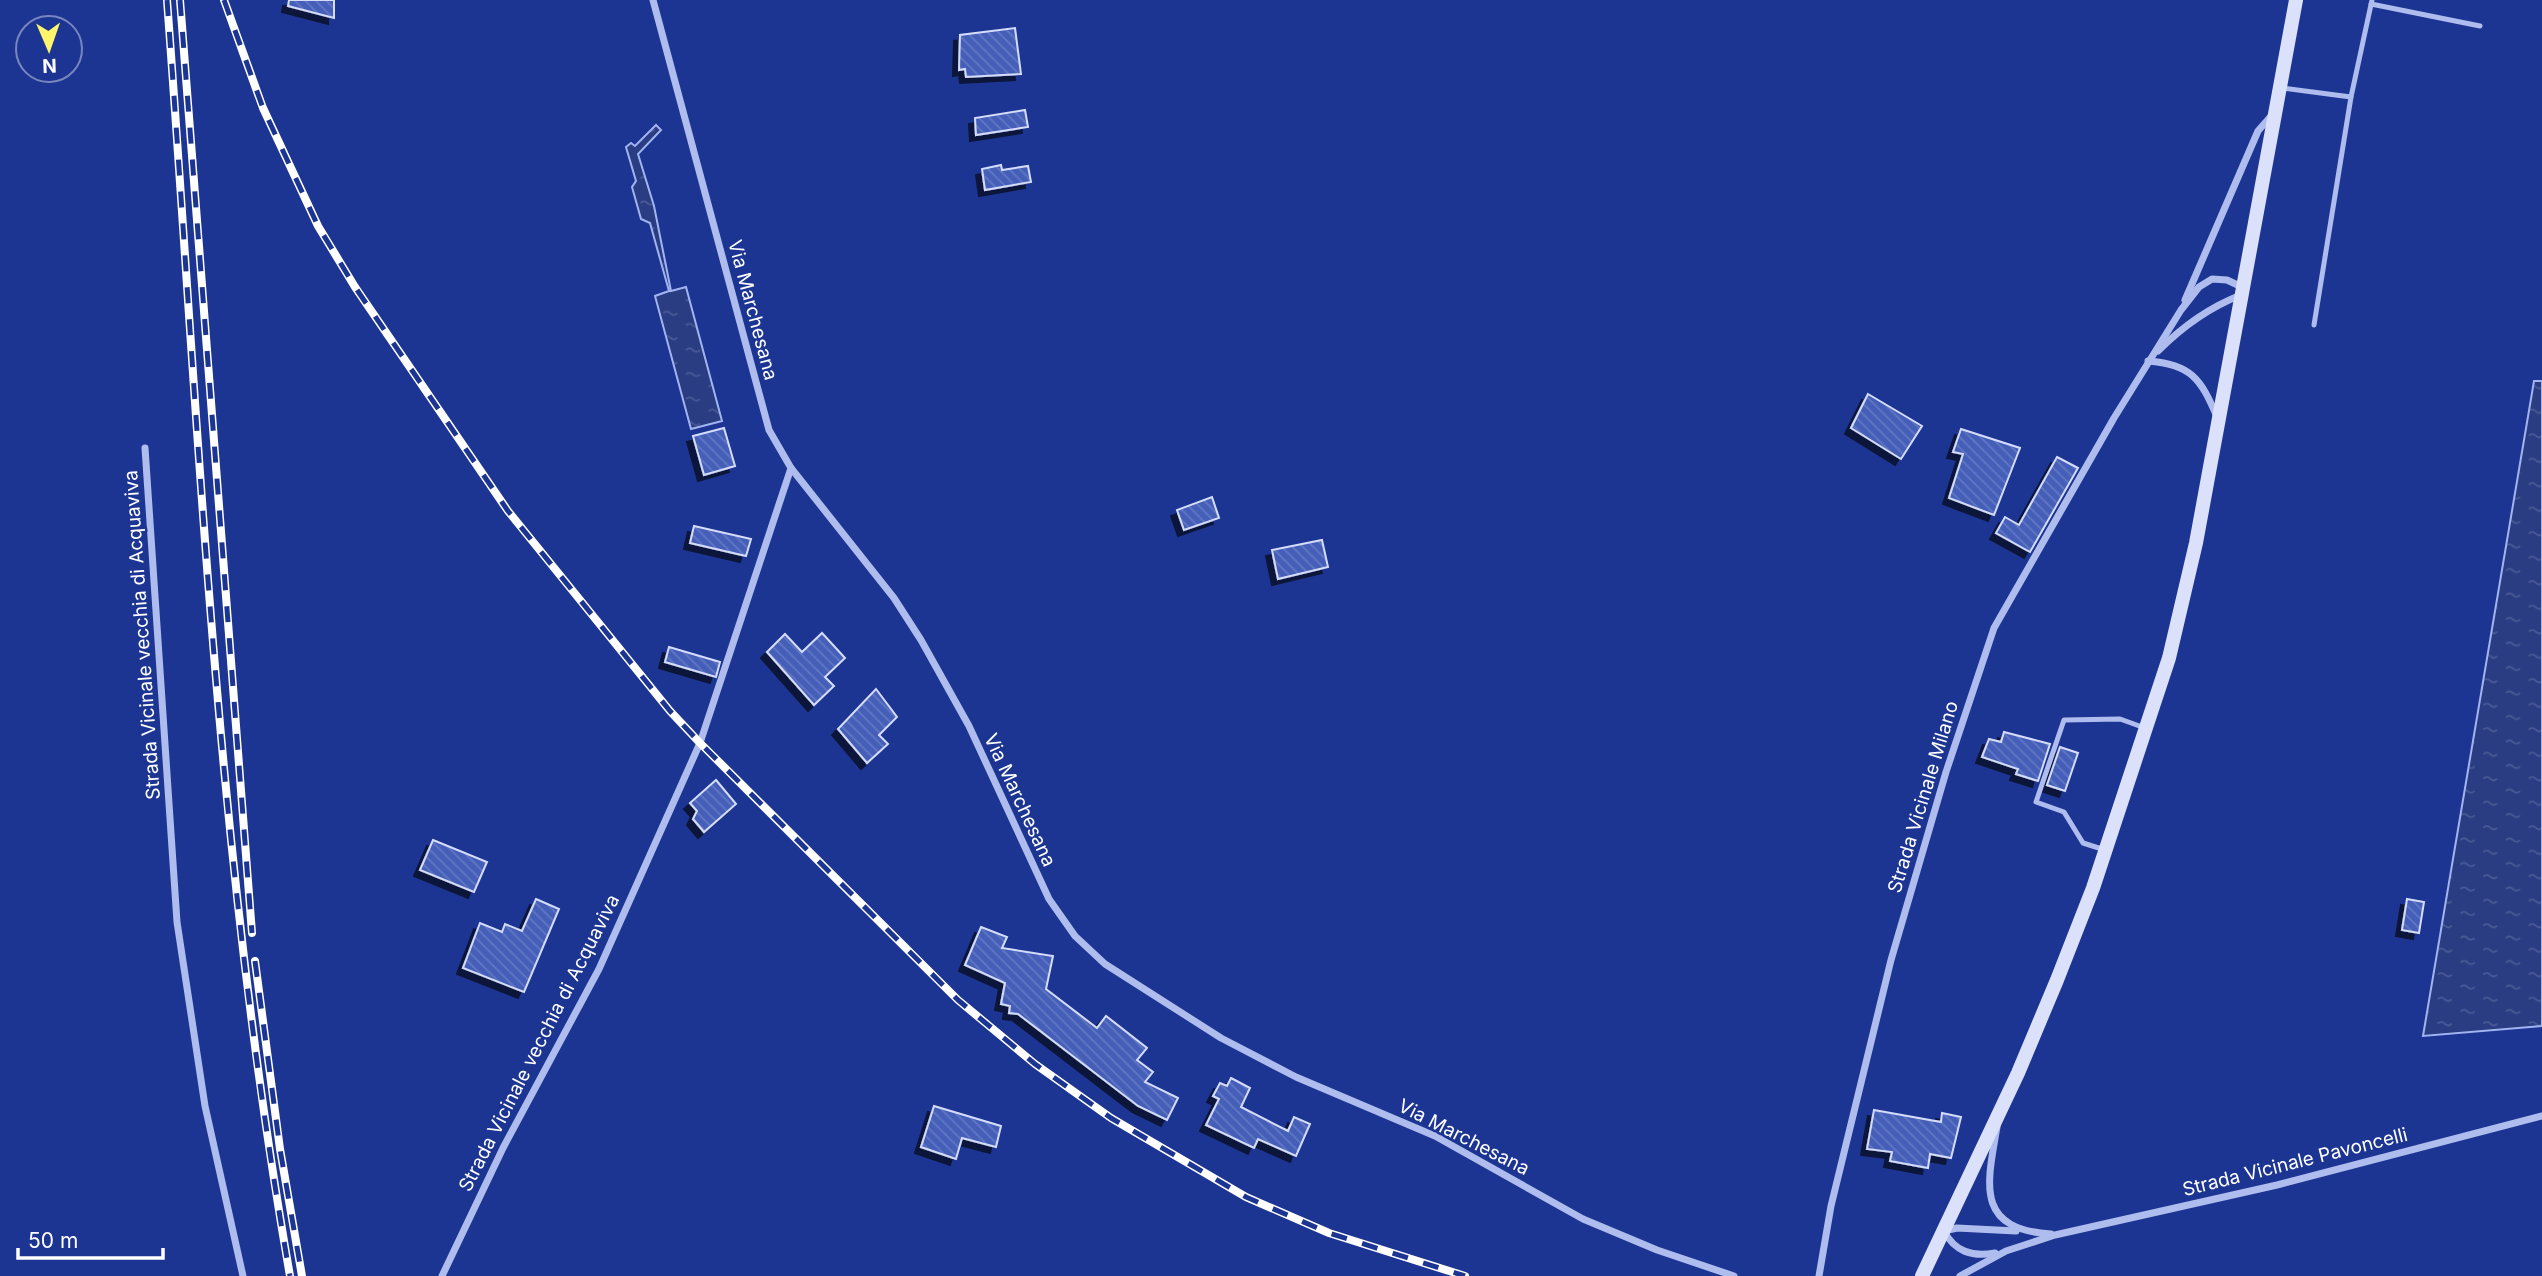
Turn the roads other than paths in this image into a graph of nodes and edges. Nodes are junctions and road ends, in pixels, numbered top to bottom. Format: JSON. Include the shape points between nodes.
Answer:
{"nodes":[{"id":1,"x":653,"y":0,"type":"edge"},
{"id":2,"x":2297,"y":0,"type":"edge"},
{"id":3,"x":2371,"y":2,"type":"edge"},
{"id":4,"x":2480,"y":26,"type":"dead end"},
{"id":5,"x":2281,"y":88,"type":"junction"},
{"id":6,"x":2351,"y":97,"type":"junction"},
{"id":7,"x":2278,"y":107,"type":"junction"},
{"id":8,"x":2243,"y":291,"type":"junction"},
{"id":9,"x":2180,"y":310,"type":"junction"},
{"id":10,"x":2314,"y":325,"type":"dead end"},
{"id":11,"x":2148,"y":361,"type":"junction"},
{"id":12,"x":2218,"y":420,"type":"junction"},
{"id":13,"x":145,"y":448,"type":"dead end"},
{"id":14,"x":790,"y":468,"type":"junction"},
{"id":15,"x":2146,"y":728,"type":"junction"},
{"id":16,"x":2106,"y":850,"type":"junction"},
{"id":17,"x":2000,"y":1114,"type":"junction"},
{"id":18,"x":2542,"y":1116,"type":"edge"},
{"id":19,"x":1944,"y":1231,"type":"junction"},
{"id":20,"x":2020,"y":1231,"type":"junction"},
{"id":21,"x":2055,"y":1235,"type":"junction"},
{"id":22,"x":2006,"y":1251,"type":"junction"},
{"id":23,"x":243,"y":1276,"type":"edge"},
{"id":24,"x":442,"y":1276,"type":"edge"},
{"id":25,"x":1734,"y":1276,"type":"edge"},
{"id":26,"x":1819,"y":1276,"type":"edge"},
{"id":27,"x":1922,"y":1276,"type":"edge"},
{"id":28,"x":1960,"y":1276,"type":"edge"}],
"edges":[{"from":1,"to":14,"type":"street","name":"Via Marchesana","via":[[769,430]]},
{"from":2,"to":5,"type":"main road"},
{"from":3,"to":4,"type":"lane"},
{"from":3,"to":6,"type":"lane"},
{"from":5,"to":6,"type":"lane"},
{"from":5,"to":7,"type":"main road"},
{"from":6,"to":10,"type":"lane"},
{"from":7,"to":8,"type":"main road"},
{"from":7,"to":9,"type":"street","via":[[2258,131]]},
{"from":8,"to":9,"type":"street","via":[[2227,280],[2212,279]]},
{"from":8,"to":11,"type":"street","via":[[2173,335]]},
{"from":8,"to":12,"type":"main road"},
{"from":9,"to":11,"type":"street"},
{"from":11,"to":12,"type":"street","via":[[2169,363],[2193,374],[2207,392]]},
{"from":11,"to":26,"type":"street","name":"Strada Vicinale Milano","via":[[2013,594],[1980,665],[1891,960],[1831,1206]]},
{"from":12,"to":15,"type":"main road","via":[[2180,614]]},
{"from":13,"to":23,"type":"street","name":"Strada Vicinale vecchia di Acquaviva","via":[[177,922],[205,1106]]},
{"from":14,"to":24,"type":"street","name":"Strada Vicinale vecchia di Acquaviva","via":[[700,743],[599,970],[503,1148]]},
{"from":14,"to":25,"type":"street","name":"Via Marchesana","via":[[894,597],[969,726],[1049,899],[1075,936],[1105,964],[1220,1038],[1296,1077],[1435,1136],[1583,1219]]},
{"from":15,"to":16,"type":"main road"},
{"from":15,"to":16,"type":"lane","via":[[2120,719],[2064,720],[2036,802],[2064,812],[2083,843]]},
{"from":16,"to":17,"type":"main road"},
{"from":17,"to":19,"type":"main road"},
{"from":17,"to":20,"type":"street","via":[[1987,1184],[1999,1215]]},
{"from":18,"to":21,"type":"street","name":"Strada Vicinale Pavoncelli","via":[[2277,1185]]},
{"from":19,"to":20,"type":"street","name":"Strada Vicinale Pavoncelli"},
{"from":19,"to":22,"type":"street","via":[[1954,1247],[1965,1253]]},
{"from":19,"to":27,"type":"main road"},
{"from":20,"to":21,"type":"street","name":"Strada Vicinale Pavoncelli"},
{"from":21,"to":22,"type":"street","name":"Strada Vicinale Pavoncelli"},
{"from":22,"to":28,"type":"street","name":"Strada Vicinale Pavoncelli"}]}
